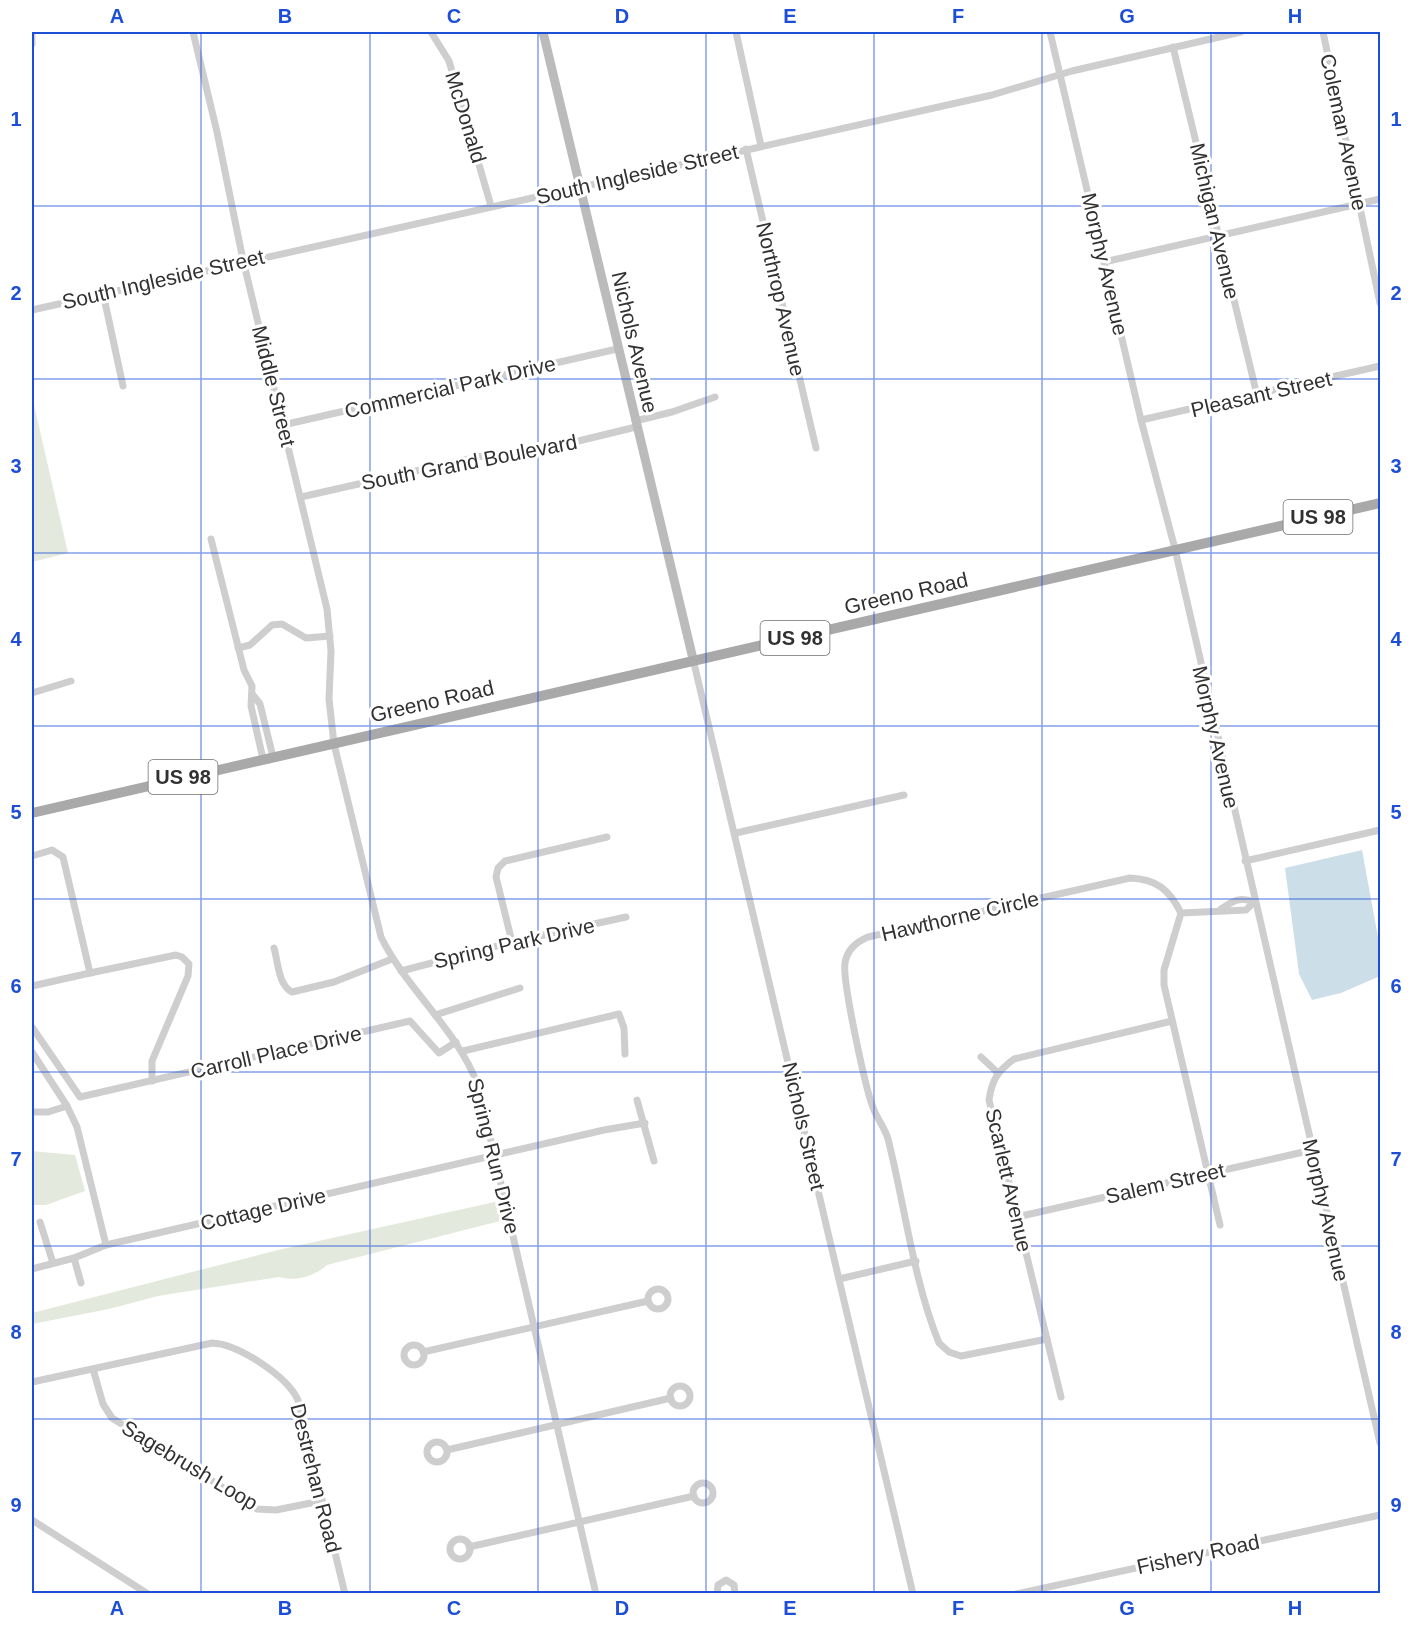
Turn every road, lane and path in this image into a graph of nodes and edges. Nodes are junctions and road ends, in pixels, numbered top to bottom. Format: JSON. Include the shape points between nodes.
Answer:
{"nodes":[{"id":1,"x":32,"y":32,"type":"edge"},
{"id":2,"x":193,"y":32,"type":"edge"},
{"id":3,"x":431,"y":32,"type":"edge"},
{"id":4,"x":543,"y":32,"type":"edge"},
{"id":5,"x":736,"y":32,"type":"edge"},
{"id":6,"x":1050,"y":32,"type":"edge"},
{"id":7,"x":1241,"y":32,"type":"edge"},
{"id":8,"x":1323,"y":32,"type":"edge"},
{"id":9,"x":32,"y":44,"type":"edge"},
{"id":10,"x":1173,"y":47,"type":"junction"},
{"id":11,"x":1060,"y":75,"type":"junction"},
{"id":12,"x":761,"y":146,"type":"junction"},
{"id":13,"x":746,"y":149,"type":"junction"},
{"id":14,"x":580,"y":186,"type":"junction"},
{"id":15,"x":1380,"y":200,"type":"edge"},
{"id":16,"x":1359,"y":205,"type":"junction"},
{"id":17,"x":491,"y":206,"type":"junction"},
{"id":18,"x":1219,"y":237,"type":"junction"},
{"id":19,"x":243,"y":261,"type":"junction"},
{"id":20,"x":1104,"y":262,"type":"junction"},
{"id":21,"x":103,"y":293,"type":"junction"},
{"id":22,"x":1380,"y":303,"type":"edge"},
{"id":23,"x":32,"y":310,"type":"edge"},
{"id":24,"x":618,"y":349,"type":"junction"},
{"id":25,"x":1380,"y":366,"type":"edge"},
{"id":26,"x":123,"y":386,"type":"dead end"},
{"id":27,"x":1257,"y":395,"type":"junction"},
{"id":28,"x":715,"y":398,"type":"dead end"},
{"id":29,"x":1141,"y":420,"type":"junction"},
{"id":30,"x":283,"y":424,"type":"junction"},
{"id":31,"x":636,"y":424,"type":"junction"},
{"id":32,"x":816,"y":448,"type":"dead end"},
{"id":33,"x":301,"y":497,"type":"junction"},
{"id":34,"x":1380,"y":503,"type":"edge"},
{"id":35,"x":211,"y":539,"type":"dead end"},
{"id":36,"x":1175,"y":549,"type":"junction"},
{"id":37,"x":330,"y":636,"type":"junction"},
{"id":38,"x":238,"y":648,"type":"junction"},
{"id":39,"x":693,"y":660,"type":"junction"},
{"id":40,"x":70,"y":681,"type":"dead end"},
{"id":41,"x":32,"y":693,"type":"edge"},
{"id":42,"x":334,"y":744,"type":"junction"},
{"id":43,"x":268,"y":758,"type":"junction"},
{"id":44,"x":904,"y":795,"type":"dead end"},
{"id":45,"x":32,"y":813,"type":"edge"},
{"id":46,"x":1380,"y":830,"type":"edge"},
{"id":47,"x":736,"y":833,"type":"junction"},
{"id":48,"x":607,"y":837,"type":"dead end"},
{"id":49,"x":32,"y":854,"type":"edge"},
{"id":50,"x":1245,"y":861,"type":"junction"},
{"id":51,"x":1254,"y":902,"type":"junction"},
{"id":52,"x":1221,"y":909,"type":"junction"},
{"id":53,"x":1181,"y":913,"type":"junction"},
{"id":54,"x":626,"y":917,"type":"dead end"},
{"id":55,"x":512,"y":942,"type":"junction"},
{"id":56,"x":274,"y":948,"type":"dead end"},
{"id":57,"x":392,"y":959,"type":"junction"},
{"id":58,"x":401,"y":971,"type":"junction"},
{"id":59,"x":90,"y":973,"type":"junction"},
{"id":60,"x":32,"y":986,"type":"edge"},
{"id":61,"x":520,"y":988,"type":"dead end"},
{"id":62,"x":435,"y":1015,"type":"junction"},
{"id":63,"x":1172,"y":1021,"type":"junction"},
{"id":64,"x":32,"y":1027,"type":"edge"},
{"id":65,"x":456,"y":1042,"type":"junction"},
{"id":66,"x":463,"y":1051,"type":"junction"},
{"id":67,"x":32,"y":1052,"type":"edge"},
{"id":68,"x":625,"y":1054,"type":"dead end"},
{"id":69,"x":981,"y":1057,"type":"dead end"},
{"id":70,"x":997,"y":1072,"type":"junction"},
{"id":71,"x":152,"y":1081,"type":"junction"},
{"id":72,"x":637,"y":1100,"type":"dead end"},
{"id":73,"x":68,"y":1106,"type":"junction"},
{"id":74,"x":32,"y":1112,"type":"edge"},
{"id":75,"x":645,"y":1123,"type":"junction"},
{"id":76,"x":1312,"y":1150,"type":"junction"},
{"id":77,"x":496,"y":1155,"type":"junction"},
{"id":78,"x":654,"y":1161,"type":"dead end"},
{"id":79,"x":1208,"y":1173,"type":"junction"},
{"id":80,"x":1017,"y":1217,"type":"junction"},
{"id":81,"x":40,"y":1222,"type":"dead end"},
{"id":82,"x":1220,"y":1225,"type":"dead end"},
{"id":83,"x":106,"y":1245,"type":"junction"},
{"id":84,"x":74,"y":1258,"type":"junction"},
{"id":85,"x":916,"y":1261,"type":"junction"},
{"id":86,"x":53,"y":1263,"type":"junction"},
{"id":87,"x":32,"y":1269,"type":"edge"},
{"id":88,"x":839,"y":1279,"type":"junction"},
{"id":89,"x":81,"y":1283,"type":"dead end"},
{"id":90,"x":648,"y":1301,"type":"dead end"},
{"id":91,"x":535,"y":1328,"type":"junction"},
{"id":92,"x":1047,"y":1339,"type":"junction"},
{"id":93,"x":423,"y":1352,"type":"dead end"},
{"id":94,"x":93,"y":1369,"type":"junction"},
{"id":95,"x":32,"y":1382,"type":"edge"},
{"id":96,"x":670,"y":1398,"type":"dead end"},
{"id":97,"x":1061,"y":1398,"type":"dead end"},
{"id":98,"x":557,"y":1424,"type":"junction"},
{"id":99,"x":1380,"y":1443,"type":"edge"},
{"id":100,"x":447,"y":1450,"type":"dead end"},
{"id":101,"x":694,"y":1496,"type":"dead end"},
{"id":102,"x":321,"y":1501,"type":"junction"},
{"id":103,"x":1380,"y":1515,"type":"edge"},
{"id":104,"x":32,"y":1520,"type":"edge"},
{"id":105,"x":579,"y":1522,"type":"junction"},
{"id":106,"x":470,"y":1547,"type":"dead end"},
{"id":107,"x":148,"y":1593,"type":"edge"},
{"id":108,"x":345,"y":1593,"type":"edge"},
{"id":109,"x":596,"y":1593,"type":"edge"},
{"id":110,"x":715,"y":1593,"type":"edge"},
{"id":111,"x":735,"y":1593,"type":"edge"},
{"id":112,"x":913,"y":1593,"type":"edge"},
{"id":113,"x":1016,"y":1593,"type":"edge"}],
"edges":[{"from":1,"to":9,"type":"street"},
{"from":2,"to":19,"type":"street","name":"Middle Street"},
{"from":3,"to":17,"type":"street","name":"McDonald","via":[[449,61]]},
{"from":4,"to":14,"type":"street","name":"Nichols Avenue"},
{"from":5,"to":12,"type":"street"},
{"from":6,"to":11,"type":"street","name":"Morphy Avenue"},
{"from":7,"to":10,"type":"street","name":"South Ingleside Street"},
{"from":8,"to":16,"type":"street","name":"Coleman Avenue"},
{"from":10,"to":11,"type":"street","name":"South Ingleside Street"},
{"from":10,"to":18,"type":"street","name":"Michigan Avenue"},
{"from":11,"to":12,"type":"street","name":"South Ingleside Street","via":[[992,95]]},
{"from":11,"to":20,"type":"street","name":"Morphy Avenue"},
{"from":12,"to":13,"type":"street","name":"South Ingleside Street"},
{"from":13,"to":14,"type":"street","name":"South Ingleside Street"},
{"from":13,"to":32,"type":"street","name":"Northrop Avenue"},
{"from":14,"to":17,"type":"street","name":"South Ingleside Street"},
{"from":14,"to":24,"type":"street","name":"Nichols Avenue"},
{"from":15,"to":16,"type":"street"},
{"from":16,"to":18,"type":"street"},
{"from":16,"to":22,"type":"street","name":"Coleman Avenue"},
{"from":17,"to":19,"type":"street","name":"South Ingleside Street"},
{"from":18,"to":20,"type":"street"},
{"from":18,"to":27,"type":"street","name":"Michigan Avenue"},
{"from":19,"to":21,"type":"street","name":"South Ingleside Street"},
{"from":19,"to":30,"type":"street","name":"Middle Street"},
{"from":20,"to":29,"type":"street","name":"Morphy Avenue"},
{"from":21,"to":23,"type":"street","name":"South Ingleside Street"},
{"from":21,"to":26,"type":"street"},
{"from":24,"to":30,"type":"street","name":"Commercial Park Drive"},
{"from":24,"to":31,"type":"street","name":"Nichols Avenue"},
{"from":25,"to":27,"type":"street","name":"Pleasant Street"},
{"from":27,"to":29,"type":"street","name":"Pleasant Street"},
{"from":28,"to":31,"type":"street","name":"South Grand Boulevard"},
{"from":29,"to":36,"type":"street","name":"Morphy Avenue"},
{"from":30,"to":33,"type":"street","name":"Middle Street"},
{"from":31,"to":33,"type":"street","name":"South Grand Boulevard","via":[[529,453],[491,454]]},
{"from":31,"to":39,"type":"street","name":"Nichols Avenue"},
{"from":33,"to":37,"type":"street","name":"Middle Street"},
{"from":34,"to":36,"type":"main road","name":"Greeno Road","number":"US 98"},
{"from":35,"to":38,"type":"street"},
{"from":36,"to":39,"type":"main road","name":"Greeno Road","number":"US 98"},
{"from":36,"to":50,"type":"street","name":"Morphy Avenue"},
{"from":37,"to":38,"type":"street","via":[[306,638],[282,624],[272,625],[250,645]]},
{"from":37,"to":42,"type":"street","name":"Middle Street","via":[[329,693]]},
{"from":38,"to":43,"type":"street","via":[[253,695],[260,704]]},
{"from":39,"to":42,"type":"main road","name":"Greeno Road","number":"US 98"},
{"from":39,"to":47,"type":"street","name":"Nichols Street"},
{"from":40,"to":41,"type":"street"},
{"from":42,"to":43,"type":"main road","number":"US 98"},
{"from":42,"to":57,"type":"street","name":"Spring Run Drive","via":[[381,937]]},
{"from":43,"to":45,"type":"main road","number":"US 98"},
{"from":44,"to":47,"type":"street"},
{"from":46,"to":50,"type":"street"},
{"from":47,"to":88,"type":"street","name":"Nichols Street"},
{"from":48,"to":55,"type":"street","via":[[505,861],[498,868],[496,877]]},
{"from":49,"to":59,"type":"street","via":[[57,850],[63,857]]},
{"from":50,"to":51,"type":"street","name":"Morphy Avenue"},
{"from":51,"to":52,"type":"street","via":[[1244,898]]},
{"from":51,"to":52,"type":"street","via":[[1246,910],[1229,913]]},
{"from":51,"to":76,"type":"street","name":"Morphy Avenue"},
{"from":52,"to":53,"type":"street"},
{"from":53,"to":63,"type":"street","via":[[1164,970]]},
{"from":53,"to":85,"type":"street","name":"Hawthorne Circle","via":[[1164,887],[1148,879],[1130,878],[860,941],[850,950],[844,979],[874,1110],[887,1135]]},
{"from":54,"to":55,"type":"street","name":"Spring Park Drive"},
{"from":55,"to":58,"type":"street","name":"Spring Park Drive"},
{"from":56,"to":57,"type":"street","via":[[282,982],[292,992],[334,982]]},
{"from":57,"to":58,"type":"street","name":"Spring Run Drive"},
{"from":58,"to":62,"type":"street","name":"Spring Run Drive"},
{"from":59,"to":60,"type":"street"},
{"from":59,"to":71,"type":"street","via":[[176,955],[189,964],[188,976],[152,1060]]},
{"from":61,"to":62,"type":"street"},
{"from":62,"to":65,"type":"street","name":"Spring Run Drive"},
{"from":63,"to":70,"type":"street","via":[[1014,1059]]},
{"from":63,"to":79,"type":"street"},
{"from":64,"to":71,"type":"street","name":"Carroll Place Drive","via":[[80,1097]]},
{"from":65,"to":66,"type":"street","name":"Spring Run Drive"},
{"from":65,"to":71,"type":"street","name":"Carroll Place Drive","via":[[439,1053],[410,1021]]},
{"from":66,"to":68,"type":"street","via":[[619,1014]]},
{"from":66,"to":77,"type":"street","name":"Spring Run Drive","via":[[478,1084]]},
{"from":67,"to":73,"type":"street"},
{"from":69,"to":70,"type":"street"},
{"from":70,"to":80,"type":"street","name":"Scarlett Avenue","via":[[989,1100]]},
{"from":72,"to":75,"type":"street"},
{"from":73,"to":74,"type":"street"},
{"from":73,"to":83,"type":"street","via":[[77,1127]]},
{"from":75,"to":77,"type":"street","name":"Cottage Drive"},
{"from":75,"to":78,"type":"street"},
{"from":76,"to":79,"type":"street","name":"Salem Street"},
{"from":76,"to":99,"type":"street","name":"Morphy Avenue"},
{"from":77,"to":83,"type":"street","name":"Cottage Drive"},
{"from":77,"to":91,"type":"street","name":"Spring Run Drive"},
{"from":79,"to":80,"type":"street","name":"Salem Street"},
{"from":79,"to":82,"type":"street"},
{"from":80,"to":92,"type":"street","name":"Scarlett Avenue"},
{"from":81,"to":86,"type":"street"},
{"from":83,"to":84,"type":"street","name":"Cottage Drive"},
{"from":84,"to":86,"type":"street","name":"Cottage Drive"},
{"from":84,"to":89,"type":"street"},
{"from":85,"to":88,"type":"street"},
{"from":85,"to":92,"type":"street","name":"Hawthorne Circle","via":[[933,1328],[939,1343],[949,1352],[974,1355]]},
{"from":86,"to":87,"type":"street","name":"Cottage Drive"},
{"from":88,"to":112,"type":"street","name":"Nichols Street"},
{"from":90,"to":91,"type":"street"},
{"from":91,"to":93,"type":"street"},
{"from":91,"to":98,"type":"street","name":"Spring Run Drive"},
{"from":92,"to":97,"type":"street","name":"Scarlett Avenue"},
{"from":94,"to":95,"type":"street","name":"Destrehan Road"},
{"from":94,"to":102,"type":"street","name":"Sagebrush Loop","via":[[103,1404],[112,1418],[240,1500],[266,1510]]},
{"from":94,"to":102,"type":"street","name":"Destrehan Road","via":[[212,1343],[231,1346],[277,1374],[295,1392]]},
{"from":96,"to":98,"type":"street"},
{"from":98,"to":100,"type":"street"},
{"from":98,"to":105,"type":"street","name":"Spring Run Drive"},
{"from":101,"to":105,"type":"street"},
{"from":102,"to":108,"type":"street","name":"Destrehan Road"},
{"from":103,"to":113,"type":"street","name":"Fishery Road"},
{"from":104,"to":107,"type":"street"},
{"from":105,"to":106,"type":"street"},
{"from":105,"to":109,"type":"street","name":"Spring Run Drive"},
{"from":110,"to":111,"type":"street","via":[[726,1580],[734,1585]]}]}
